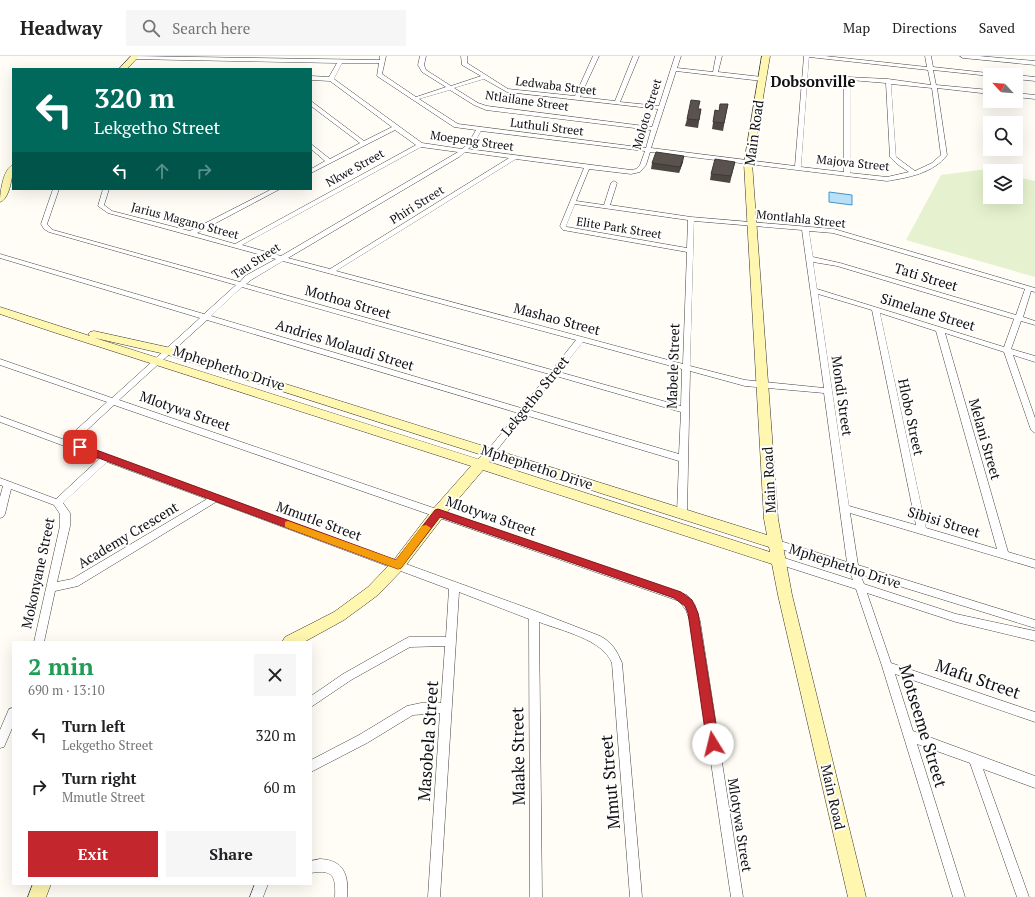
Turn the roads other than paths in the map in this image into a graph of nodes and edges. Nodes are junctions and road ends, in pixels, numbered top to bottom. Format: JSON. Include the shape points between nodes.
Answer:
{"nodes":[{"id":1,"x":423,"y":56,"type":"edge"},
{"id":2,"x":464,"y":56,"type":"edge"},
{"id":3,"x":596,"y":56,"type":"edge"},
{"id":4,"x":636,"y":56,"type":"edge"},
{"id":5,"x":678,"y":56,"type":"edge"},
{"id":6,"x":719,"y":56,"type":"edge"},
{"id":7,"x":766,"y":56,"type":"edge"},
{"id":8,"x":809,"y":56,"type":"edge"},
{"id":9,"x":928,"y":56,"type":"edge"},
{"id":10,"x":963,"y":56,"type":"edge"},
{"id":11,"x":134,"y":57,"type":"edge"},
{"id":12,"x":382,"y":59,"type":"edge"},
{"id":13,"x":340,"y":61,"type":"junction"},
{"id":14,"x":1035,"y":63,"type":"edge"},
{"id":15,"x":124,"y":68,"type":"edge"},
{"id":16,"x":930,"y":68,"type":"junction"},
{"id":17,"x":673,"y":69,"type":"junction"},
{"id":18,"x":715,"y":74,"type":"junction"},
{"id":19,"x":983,"y":74,"type":"edge"},
{"id":20,"x":484,"y":77,"type":"junction"},
{"id":21,"x":312,"y":78,"type":"edge"},
{"id":22,"x":1023,"y":78,"type":"edge"},
{"id":23,"x":331,"y":79,"type":"junction"},
{"id":24,"x":762,"y":79,"type":"junction"},
{"id":25,"x":1035,"y":79,"type":"edge"},
{"id":26,"x":888,"y":81,"type":"junction"},
{"id":27,"x":934,"y":86,"type":"junction"},
{"id":28,"x":450,"y":88,"type":"junction"},
{"id":29,"x":983,"y":91,"type":"edge"},
{"id":30,"x":1023,"y":96,"type":"edge"},
{"id":31,"x":1035,"y":97,"type":"edge"},
{"id":32,"x":576,"y":98,"type":"junction"},
{"id":33,"x":414,"y":99,"type":"junction"},
{"id":34,"x":617,"y":103,"type":"junction"},
{"id":35,"x":312,"y":104,"type":"edge"},
{"id":36,"x":660,"y":108,"type":"junction"},
{"id":37,"x":396,"y":127,"type":"junction"},
{"id":38,"x":479,"y":129,"type":"junction"},
{"id":39,"x":654,"y":129,"type":"junction"},
{"id":40,"x":364,"y":143,"type":"junction"},
{"id":41,"x":420,"y":144,"type":"junction"},
{"id":42,"x":312,"y":147,"type":"edge"},
{"id":43,"x":647,"y":150,"type":"junction"},
{"id":44,"x":464,"y":151,"type":"junction"},
{"id":45,"x":514,"y":158,"type":"junction"},
{"id":46,"x":329,"y":161,"type":"junction"},
{"id":47,"x":748,"y":163,"type":"junction"},
{"id":48,"x":587,"y":167,"type":"junction"},
{"id":49,"x":798,"y":168,"type":"junction"},
{"id":50,"x":12,"y":170,"type":"edge"},
{"id":51,"x":312,"y":170,"type":"edge"},
{"id":52,"x":631,"y":172,"type":"joint"},
{"id":53,"x":914,"y":172,"type":"junction"},
{"id":54,"x":847,"y":175,"type":"junction"},
{"id":55,"x":614,"y":183,"type":"dead end"},
{"id":56,"x":56,"y":190,"type":"edge"},
{"id":57,"x":106,"y":190,"type":"edge"},
{"id":58,"x":275,"y":190,"type":"edge"},
{"id":59,"x":0,"y":199,"type":"edge"},
{"id":60,"x":572,"y":202,"type":"junction"},
{"id":61,"x":606,"y":206,"type":"junction"},
{"id":62,"x":691,"y":219,"type":"junction"},
{"id":63,"x":752,"y":224,"type":"junction"},
{"id":64,"x":805,"y":228,"type":"junction"},
{"id":65,"x":192,"y":233,"type":"junction"},
{"id":66,"x":236,"y":246,"type":"junction"},
{"id":67,"x":689,"y":250,"type":"junction"},
{"id":68,"x":0,"y":256,"type":"edge"},
{"id":69,"x":281,"y":259,"type":"junction"},
{"id":70,"x":810,"y":259,"type":"junction"},
{"id":71,"x":331,"y":271,"type":"junction"},
{"id":72,"x":239,"y":285,"type":"junction"},
{"id":73,"x":1032,"y":289,"type":"edge"},
{"id":74,"x":814,"y":290,"type":"junction"},
{"id":75,"x":875,"y":309,"type":"junction"},
{"id":76,"x":0,"y":310,"type":"edge"},
{"id":77,"x":204,"y":316,"type":"junction"},
{"id":78,"x":1018,"y":318,"type":"junction"},
{"id":79,"x":31,"y":321,"type":"junction"},
{"id":80,"x":1035,"y":323,"type":"edge"},
{"id":81,"x":940,"y":330,"type":"junction"},
{"id":82,"x":581,"y":339,"type":"junction"},
{"id":83,"x":1007,"y":350,"type":"junction"},
{"id":84,"x":167,"y":351,"type":"junction"},
{"id":85,"x":1035,"y":359,"type":"edge"},
{"id":86,"x":156,"y":360,"type":"junction"},
{"id":87,"x":0,"y":362,"type":"edge"},
{"id":88,"x":687,"y":366,"type":"junction"},
{"id":89,"x":553,"y":374,"type":"junction"},
{"id":90,"x":763,"y":384,"type":"junction"},
{"id":91,"x":828,"y":391,"type":"junction"},
{"id":92,"x":112,"y":401,"type":"junction"},
{"id":93,"x":685,"y":410,"type":"junction"},
{"id":94,"x":522,"y":412,"type":"junction"},
{"id":95,"x":0,"y":418,"type":"edge"},
{"id":96,"x":1035,"y":430,"type":"edge"},
{"id":97,"x":67,"y":442,"type":"junction"},
{"id":98,"x":490,"y":453,"type":"junction"},
{"id":99,"x":106,"y":457,"type":"junction"},
{"id":100,"x":684,"y":459,"type":"junction"},
{"id":101,"x":481,"y":465,"type":"junction"},
{"id":102,"x":4,"y":483,"type":"edge"},
{"id":103,"x":216,"y":498,"type":"junction"},
{"id":104,"x":57,"y":503,"type":"junction"},
{"id":105,"x":845,"y":508,"type":"junction"},
{"id":106,"x":438,"y":513,"type":"junction"},
{"id":107,"x":0,"y":514,"type":"edge"},
{"id":108,"x":682,"y":514,"type":"junction"},
{"id":109,"x":922,"y":530,"type":"junction"},
{"id":110,"x":774,"y":543,"type":"junction"},
{"id":111,"x":1004,"y":555,"type":"junction"},
{"id":112,"x":778,"y":560,"type":"junction"},
{"id":113,"x":1035,"y":564,"type":"edge"},
{"id":114,"x":398,"y":565,"type":"junction"},
{"id":115,"x":853,"y":567,"type":"junction"},
{"id":116,"x":454,"y":587,"type":"junction"},
{"id":117,"x":51,"y":588,"type":"junction"},
{"id":118,"x":861,"y":588,"type":"junction"},
{"id":119,"x":534,"y":615,"type":"junction"},
{"id":120,"x":1035,"y":624,"type":"edge"},
{"id":121,"x":1035,"y":636,"type":"edge"},
{"id":122,"x":39,"y":641,"type":"edge"},
{"id":123,"x":292,"y":641,"type":"edge"},
{"id":124,"x":450,"y":641,"type":"junction"},
{"id":125,"x":617,"y":663,"type":"joint"},
{"id":126,"x":887,"y":666,"type":"junction"},
{"id":127,"x":312,"y":701,"type":"edge"},
{"id":128,"x":447,"y":708,"type":"junction"},
{"id":129,"x":12,"y":715,"type":"edge"},
{"id":130,"x":1035,"y":717,"type":"edge"},
{"id":131,"x":908,"y":735,"type":"junction"},
{"id":132,"x":0,"y":743,"type":"edge"},
{"id":133,"x":974,"y":759,"type":"junction"},
{"id":134,"x":312,"y":766,"type":"edge"},
{"id":135,"x":1035,"y":782,"type":"edge"},
{"id":136,"x":312,"y":867,"type":"edge"},
{"id":137,"x":42,"y":885,"type":"edge"},
{"id":138,"x":262,"y":885,"type":"edge"},
{"id":139,"x":37,"y":897,"type":"edge"},
{"id":140,"x":256,"y":897,"type":"edge"},
{"id":141,"x":341,"y":897,"type":"edge"},
{"id":142,"x":434,"y":897,"type":"edge"},
{"id":143,"x":536,"y":897,"type":"edge"},
{"id":144,"x":636,"y":897,"type":"edge"},
{"id":145,"x":737,"y":897,"type":"edge"},
{"id":146,"x":857,"y":897,"type":"edge"},
{"id":147,"x":959,"y":897,"type":"edge"},
{"id":148,"x":1023,"y":897,"type":"edge"}],
"edges":[{"from":1,"to":28,"type":"street","name":"Ntlailane Street","via":[[422,69]]},
{"from":2,"to":20,"type":"street","name":"Ledwaba Street","via":[[464,64]]},
{"from":3,"to":32,"type":"street"},
{"from":4,"to":34,"type":"street"},
{"from":5,"to":17,"type":"street","name":"Moloto Street"},
{"from":6,"to":18,"type":"street"},
{"from":7,"to":24,"type":"street","name":"Main Road"},
{"from":8,"to":16,"type":"street"},
{"from":8,"to":49,"type":"street"},
{"from":9,"to":16,"type":"street","name":"Majova Street"},
{"from":10,"to":14,"type":"street"},
{"from":11,"to":13,"type":"street"},
{"from":11,"to":15,"type":"street"},
{"from":12,"to":13,"type":"street"},
{"from":12,"to":33,"type":"street","name":"Luthuli Street","via":[[379,75]]},
{"from":13,"to":23,"type":"street"},
{"from":16,"to":19,"type":"street"},
{"from":16,"to":27,"type":"street","name":"Majova Street"},
{"from":17,"to":18,"type":"street"},
{"from":17,"to":36,"type":"street","name":"Moloto Street"},
{"from":18,"to":24,"type":"street"},
{"from":20,"to":28,"type":"street"},
{"from":20,"to":32,"type":"street","name":"Ledwaba Street","via":[[507,90]]},
{"from":21,"to":23,"type":"street"},
{"from":22,"to":25,"type":"street"},
{"from":23,"to":37,"type":"street","name":"Moepeng Street"},
{"from":24,"to":47,"type":"street","name":"Main Road"},
{"from":26,"to":27,"type":"street"},
{"from":26,"to":53,"type":"street","via":[[893,157]]},
{"from":26,"to":54,"type":"street","via":[[848,79]]},
{"from":27,"to":29,"type":"street"},
{"from":27,"to":53,"type":"street","name":"Majova Street","via":[[944,155],[937,163]]},
{"from":28,"to":33,"type":"street"},
{"from":28,"to":39,"type":"street","name":"Ntlailane Street","via":[[486,108]]},
{"from":30,"to":31,"type":"street"},
{"from":32,"to":34,"type":"street","name":"Ledwaba Street"},
{"from":33,"to":38,"type":"street","name":"Luthuli Street","via":[[452,125]]},
{"from":34,"to":36,"type":"street","name":"Ledwaba Street"},
{"from":35,"to":40,"type":"street"},
{"from":36,"to":39,"type":"street","name":"Moloto Street"},
{"from":37,"to":40,"type":"street"},
{"from":37,"to":41,"type":"street","name":"Moepeng Street"},
{"from":38,"to":43,"type":"street","name":"Luthuli Street"},
{"from":38,"to":44,"type":"street","name":"Tau Street"},
{"from":39,"to":43,"type":"street","name":"Moloto Street"},
{"from":40,"to":46,"type":"street"},
{"from":41,"to":44,"type":"street","name":"Moepeng Street"},
{"from":41,"to":66,"type":"street","name":"Nkwe Street"},
{"from":42,"to":46,"type":"street"},
{"from":43,"to":47,"type":"street","name":"Luthuli Street"},
{"from":43,"to":52,"type":"street","name":"Moloto Street","via":[[641,169]]},
{"from":44,"to":45,"type":"street","name":"Moepeng Street"},
{"from":44,"to":69,"type":"street","name":"Tau Street"},
{"from":45,"to":48,"type":"street","name":"Moepeng Street"},
{"from":45,"to":71,"type":"street","name":"Phiri Street"},
{"from":46,"to":51,"type":"street"},
{"from":47,"to":49,"type":"street","name":"Majova Street"},
{"from":47,"to":63,"type":"street","name":"Main Road"},
{"from":48,"to":52,"type":"street","name":"Moepeng Street"},
{"from":48,"to":60,"type":"street","name":"Elite Park Street"},
{"from":49,"to":54,"type":"street","name":"Majova Street"},
{"from":50,"to":59,"type":"street"},
{"from":53,"to":54,"type":"street","name":"Majova Street","via":[[887,179]]},
{"from":55,"to":61,"type":"street"},
{"from":56,"to":72,"type":"street","name":"Mothoa Street","via":[[44,226],[47,229]]},
{"from":57,"to":65,"type":"street","name":"Jarius Magano Street","via":[[101,206],[105,210]]},
{"from":58,"to":65,"type":"street"},
{"from":60,"to":61,"type":"street","name":"Montlahla Street"},
{"from":60,"to":67,"type":"street","name":"Elite Park Street","via":[[563,226],[568,231]]},
{"from":61,"to":62,"type":"street","name":"Montlahla Street"},
{"from":62,"to":63,"type":"street","name":"Montlahla Street"},
{"from":62,"to":67,"type":"street","name":"Mabele Street"},
{"from":63,"to":64,"type":"street","name":"Montlahla Street"},
{"from":63,"to":90,"type":"street","name":"Main Road"},
{"from":64,"to":70,"type":"street","name":"Mondi Street"},
{"from":64,"to":73,"type":"street","name":"Montlahla Street","via":[[848,234]]},
{"from":65,"to":66,"type":"street","name":"Jarius Magano Street"},
{"from":66,"to":69,"type":"street","name":"Jarius Magano Street"},
{"from":67,"to":88,"type":"street","name":"Mabele Street"},
{"from":68,"to":77,"type":"street","name":"Andries Molaudi Street"},
{"from":69,"to":71,"type":"street","name":"Mashao Street"},
{"from":69,"to":72,"type":"street","name":"Tau Street"},
{"from":70,"to":74,"type":"street","name":"Mondi Street"},
{"from":70,"to":78,"type":"street","name":"Tati Street","via":[[838,264]]},
{"from":71,"to":82,"type":"street","name":"Mashao Street"},
{"from":72,"to":77,"type":"street","name":"Tau Street"},
{"from":72,"to":89,"type":"street","name":"Mothoa Street"},
{"from":73,"to":78,"type":"street"},
{"from":74,"to":75,"type":"street","name":"Simelane Street"},
{"from":74,"to":91,"type":"street","name":"Mondi Street"},
{"from":75,"to":81,"type":"street","name":"Simelane Street"},
{"from":75,"to":109,"type":"street","name":"Hlobo Street"},
{"from":76,"to":79,"type":"street","name":"Mphephetho Drive"},
{"from":77,"to":84,"type":"street","name":"Tau Street"},
{"from":77,"to":94,"type":"street","name":"Andries Molaudi Street"},
{"from":78,"to":80,"type":"street","name":"Tati Street"},
{"from":78,"to":83,"type":"street"},
{"from":79,"to":84,"type":"street","name":"Mphephetho Drive"},
{"from":79,"to":86,"type":"street","name":"Mphephetho Drive"},
{"from":81,"to":83,"type":"street","name":"Simelane Street"},
{"from":81,"to":111,"type":"street","name":"Melani Street"},
{"from":82,"to":88,"type":"street","name":"Mashao Street"},
{"from":82,"to":89,"type":"street","name":"Lekgetho Street"},
{"from":83,"to":85,"type":"street","name":"Simelane Street"},
{"from":83,"to":96,"type":"street"},
{"from":84,"to":86,"type":"street","name":"Tau Street"},
{"from":84,"to":98,"type":"street","name":"Mphephetho Drive"},
{"from":86,"to":92,"type":"street","name":"Tau Street"},
{"from":86,"to":101,"type":"street","name":"Mphephetho Drive"},
{"from":87,"to":92,"type":"street","name":"Mlotywa Street"},
{"from":88,"to":90,"type":"street","name":"Mashao Street","via":[[745,383]]},
{"from":88,"to":93,"type":"street","name":"Mabele Street"},
{"from":89,"to":93,"type":"street","name":"Mothoa Street"},
{"from":89,"to":94,"type":"street","name":"Lekgetho Street"},
{"from":90,"to":91,"type":"street","name":"Mashao Street"},
{"from":90,"to":110,"type":"street","name":"Main Road"},
{"from":91,"to":105,"type":"street","name":"Mondi Street"},
{"from":92,"to":97,"type":"street","name":"Tau Street"},
{"from":92,"to":106,"type":"street","name":"Mlotywa Street"},
{"from":93,"to":100,"type":"street","name":"Mabele Street"},
{"from":94,"to":98,"type":"street","name":"Lekgetho Street"},
{"from":94,"to":100,"type":"street","name":"Andries Molaudi Street"},
{"from":95,"to":97,"type":"street","name":"Mmutle Street"},
{"from":97,"to":99,"type":"street","name":"Mmutle Street"},
{"from":98,"to":101,"type":"street","name":"Lekgetho Street"},
{"from":98,"to":108,"type":"street","name":"Mphephetho Drive"},
{"from":99,"to":103,"type":"street","name":"Mmutle Street"},
{"from":99,"to":104,"type":"street"},
{"from":100,"to":108,"type":"street","name":"Mabele Street"},
{"from":101,"to":106,"type":"street","name":"Lekgetho Street"},
{"from":101,"to":112,"type":"street","name":"Mphephetho Drive"},
{"from":102,"to":104,"type":"street","name":"Mokonyane Street"},
{"from":102,"to":107,"type":"street"},
{"from":103,"to":114,"type":"street","name":"Mmutle Street"},
{"from":103,"to":117,"type":"street","name":"Academy Crescent","via":[[74,583]]},
{"from":104,"to":117,"type":"street","name":"Mokonyane Street","via":[[66,517]]},
{"from":105,"to":109,"type":"street","name":"Sibisi Street"},
{"from":105,"to":115,"type":"street","name":"Mondi Street"},
{"from":106,"to":114,"type":"street","name":"Lekgetho Street"},
{"from":106,"to":145,"type":"street","name":"Mlotywa Street","via":[[673,593],[689,603],[695,621]]},
{"from":108,"to":110,"type":"street","name":"Mphephetho Drive"},
{"from":109,"to":111,"type":"street","name":"Sibisi Street"},
{"from":110,"to":112,"type":"street","name":"Main Road"},
{"from":110,"to":115,"type":"street","name":"Mphephetho Drive"},
{"from":111,"to":113,"type":"street","name":"Sibisi Street"},
{"from":112,"to":118,"type":"street","name":"Mphephetho Drive"},
{"from":112,"to":146,"type":"street","name":"Main Road"},
{"from":114,"to":116,"type":"street","name":"Mmutle Street"},
{"from":114,"to":123,"type":"street","name":"Lekgetho Street","via":[[373,591],[351,608]]},
{"from":115,"to":118,"type":"street","name":"Motseeme Street"},
{"from":115,"to":120,"type":"street","name":"Mphephetho Drive"},
{"from":116,"to":119,"type":"street","name":"Mmutle Street"},
{"from":116,"to":124,"type":"street","name":"Masobela Street"},
{"from":117,"to":122,"type":"street","name":"Mokonyane Street"},
{"from":118,"to":121,"type":"street","name":"Mphephetho Drive","via":[[956,618]]},
{"from":118,"to":126,"type":"street","name":"Motseeme Street"},
{"from":119,"to":125,"type":"street","name":"Mmutle Street","via":[[604,643],[612,651]]},
{"from":119,"to":143,"type":"street","name":"Maake Street"},
{"from":124,"to":127,"type":"street","via":[[409,642],[347,676]]},
{"from":124,"to":128,"type":"street","name":"Masobela Street"},
{"from":125,"to":144,"type":"street","name":"Mmut Street"},
{"from":126,"to":130,"type":"street","name":"Mafu Street"},
{"from":126,"to":131,"type":"street","name":"Motseeme Street"},
{"from":128,"to":134,"type":"street","via":[[411,710],[364,740]]},
{"from":128,"to":142,"type":"street","name":"Masobela Street"},
{"from":129,"to":132,"type":"street"},
{"from":131,"to":133,"type":"street"},
{"from":131,"to":147,"type":"street","name":"Motseeme Street"},
{"from":133,"to":135,"type":"street"},
{"from":133,"to":148,"type":"street"},
{"from":136,"to":141,"type":"street","via":[[323,864],[336,870],[342,879]]},
{"from":137,"to":139,"type":"street"},
{"from":138,"to":140,"type":"street"}]}
